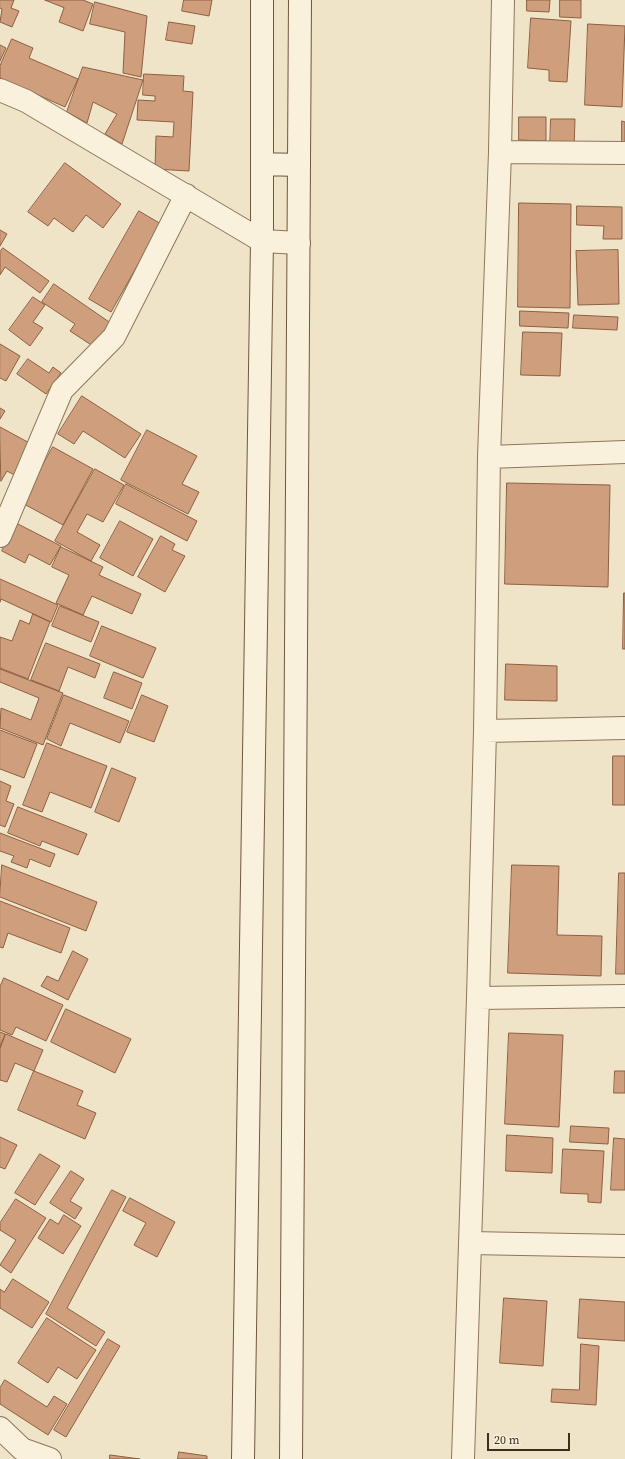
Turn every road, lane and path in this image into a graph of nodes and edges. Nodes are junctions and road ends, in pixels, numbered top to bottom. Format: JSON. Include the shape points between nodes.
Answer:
{"nodes":[{"id":1,"x":262,"y":0,"type":"edge"},
{"id":2,"x":300,"y":0,"type":"edge"},
{"id":3,"x":503,"y":0,"type":"edge"},
{"id":4,"x":0,"y":90,"type":"edge"},
{"id":5,"x":500,"y":152,"type":"junction"},
{"id":6,"x":625,"y":153,"type":"edge"},
{"id":7,"x":262,"y":164,"type":"junction"},
{"id":8,"x":299,"y":165,"type":"junction"},
{"id":9,"x":186,"y":195,"type":"junction"},
{"id":10,"x":262,"y":241,"type":"junction"},
{"id":11,"x":299,"y":242,"type":"junction"},
{"id":12,"x":625,"y":452,"type":"edge"},
{"id":13,"x":489,"y":457,"type":"junction"},
{"id":14,"x":0,"y":536,"type":"edge"},
{"id":15,"x":625,"y":728,"type":"edge"},
{"id":16,"x":485,"y":731,"type":"junction"},
{"id":17,"x":625,"y":996,"type":"edge"},
{"id":18,"x":478,"y":998,"type":"junction"},
{"id":19,"x":470,"y":1242,"type":"junction"},
{"id":20,"x":625,"y":1246,"type":"edge"},
{"id":21,"x":0,"y":1428,"type":"edge"},
{"id":22,"x":50,"y":1459,"type":"edge"},
{"id":23,"x":243,"y":1459,"type":"edge"},
{"id":24,"x":291,"y":1459,"type":"edge"},
{"id":25,"x":463,"y":1459,"type":"edge"}],
"edges":[{"from":1,"to":7,"type":"street"},
{"from":2,"to":8,"type":"street"},
{"from":3,"to":5,"type":"street"},
{"from":4,"to":9,"type":"street","via":[[26,101]]},
{"from":5,"to":6,"type":"street"},
{"from":5,"to":13,"type":"street"},
{"from":7,"to":8,"type":"street"},
{"from":7,"to":10,"type":"street"},
{"from":8,"to":11,"type":"street"},
{"from":9,"to":10,"type":"street"},
{"from":9,"to":14,"type":"street","via":[[114,337],[62,390]]},
{"from":10,"to":11,"type":"street"},
{"from":10,"to":23,"type":"street"},
{"from":11,"to":24,"type":"street"},
{"from":12,"to":13,"type":"street"},
{"from":13,"to":16,"type":"street"},
{"from":15,"to":16,"type":"street"},
{"from":16,"to":18,"type":"street"},
{"from":17,"to":18,"type":"street"},
{"from":18,"to":19,"type":"street"},
{"from":19,"to":20,"type":"street"},
{"from":19,"to":25,"type":"street"},
{"from":21,"to":22,"type":"street","via":[[22,1449]]}]}
